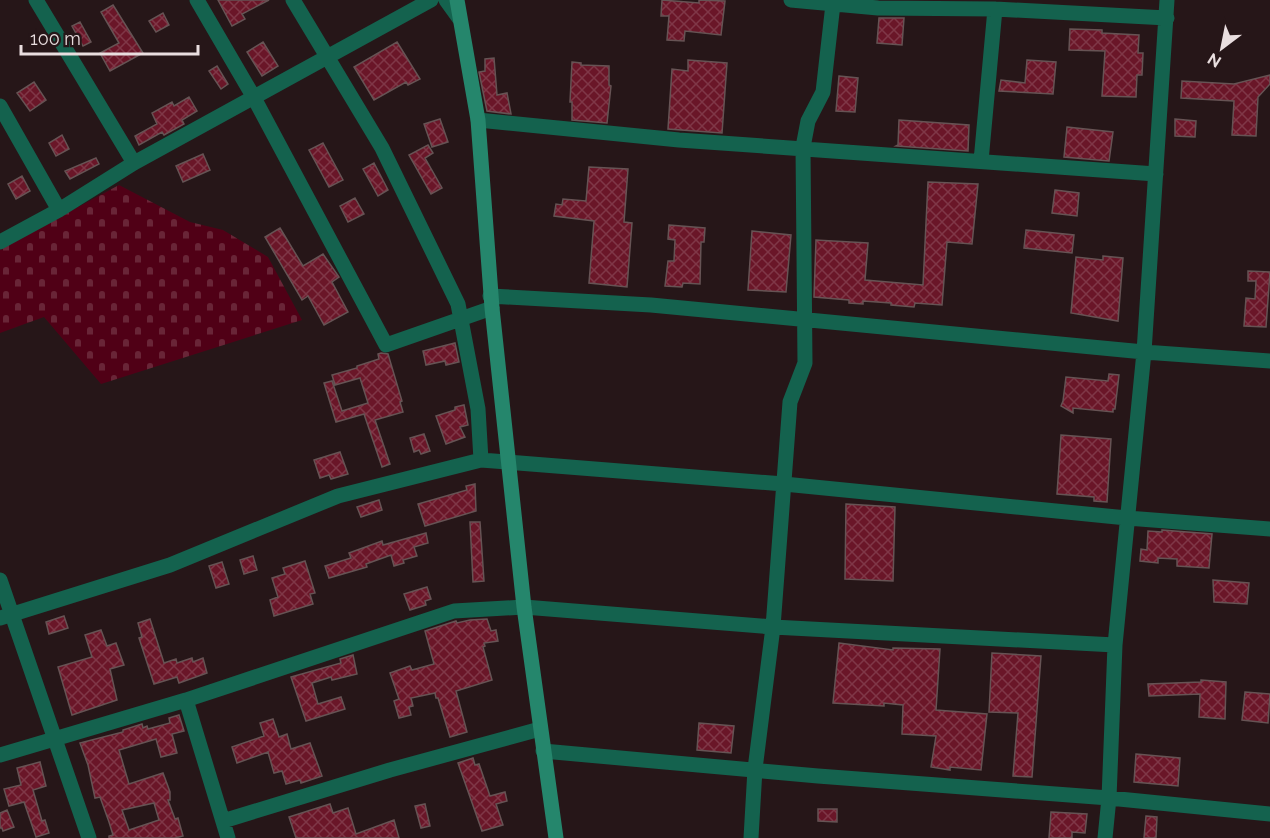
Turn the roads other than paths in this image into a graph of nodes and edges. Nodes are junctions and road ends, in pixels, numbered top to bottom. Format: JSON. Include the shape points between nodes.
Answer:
{"nodes":[{"id":1,"x":36,"y":0,"type":"edge"},
{"id":2,"x":197,"y":0,"type":"edge"},
{"id":3,"x":293,"y":0,"type":"edge"},
{"id":4,"x":431,"y":0,"type":"edge"},
{"id":5,"x":446,"y":0,"type":"edge"},
{"id":6,"x":457,"y":0,"type":"edge"},
{"id":7,"x":791,"y":0,"type":"edge"},
{"id":8,"x":1167,"y":0,"type":"edge"},
{"id":9,"x":825,"y":2,"type":"edge"},
{"id":10,"x":996,"y":9,"type":"junction"},
{"id":11,"x":459,"y":18,"type":"junction"},
{"id":12,"x":1167,"y":18,"type":"junction"},
{"id":13,"x":327,"y":57,"type":"junction"},
{"id":14,"x":253,"y":96,"type":"junction"},
{"id":15,"x":0,"y":106,"type":"edge"},
{"id":16,"x":478,"y":120,"type":"junction"},
{"id":17,"x":803,"y":147,"type":"junction"},
{"id":18,"x":981,"y":160,"type":"junction"},
{"id":19,"x":134,"y":163,"type":"junction"},
{"id":20,"x":1156,"y":174,"type":"junction"},
{"id":21,"x":59,"y":210,"type":"junction"},
{"id":22,"x":0,"y":242,"type":"edge"},
{"id":23,"x":491,"y":302,"type":"junction"},
{"id":24,"x":461,"y":318,"type":"junction"},
{"id":25,"x":804,"y":319,"type":"junction"},
{"id":26,"x":1144,"y":352,"type":"junction"},
{"id":27,"x":1270,"y":361,"type":"edge"},
{"id":28,"x":481,"y":460,"type":"junction"},
{"id":29,"x":509,"y":462,"type":"junction"},
{"id":30,"x":784,"y":484,"type":"junction"},
{"id":31,"x":1127,"y":518,"type":"junction"},
{"id":32,"x":1270,"y":529,"type":"edge"},
{"id":33,"x":0,"y":580,"type":"edge"},
{"id":34,"x":524,"y":607,"type":"junction"},
{"id":35,"x":6,"y":616,"type":"edge"},
{"id":36,"x":773,"y":627,"type":"junction"},
{"id":37,"x":1115,"y":645,"type":"junction"},
{"id":38,"x":186,"y":700,"type":"junction"},
{"id":39,"x":540,"y":729,"type":"junction"},
{"id":40,"x":55,"y":738,"type":"junction"},
{"id":41,"x":543,"y":751,"type":"junction"},
{"id":42,"x":0,"y":755,"type":"edge"},
{"id":43,"x":755,"y":769,"type":"junction"},
{"id":44,"x":1109,"y":798,"type":"junction"},
{"id":45,"x":1270,"y":814,"type":"edge"},
{"id":46,"x":223,"y":821,"type":"junction"},
{"id":47,"x":89,"y":838,"type":"edge"},
{"id":48,"x":228,"y":838,"type":"edge"},
{"id":49,"x":556,"y":838,"type":"edge"},
{"id":50,"x":752,"y":838,"type":"edge"},
{"id":51,"x":1105,"y":838,"type":"edge"}],
"edges":[{"from":1,"to":19,"type":"street"},
{"from":2,"to":14,"type":"street"},
{"from":3,"to":13,"type":"street"},
{"from":4,"to":13,"type":"street"},
{"from":5,"to":11,"type":"street"},
{"from":6,"to":11,"type":"main road"},
{"from":7,"to":9,"type":"street"},
{"from":8,"to":12,"type":"street"},
{"from":9,"to":10,"type":"street","via":[[878,8]]},
{"from":9,"to":17,"type":"street","via":[[824,92],[808,121]]},
{"from":10,"to":12,"type":"street"},
{"from":10,"to":18,"type":"street"},
{"from":11,"to":16,"type":"main road"},
{"from":12,"to":20,"type":"street"},
{"from":13,"to":14,"type":"street"},
{"from":13,"to":24,"type":"street","via":[[382,148],[458,304]]},
{"from":14,"to":19,"type":"street"},
{"from":14,"to":24,"type":"street","via":[[386,345]]},
{"from":15,"to":21,"type":"street"},
{"from":16,"to":17,"type":"street","via":[[679,140]]},
{"from":16,"to":23,"type":"main road"},
{"from":17,"to":18,"type":"street"},
{"from":17,"to":25,"type":"street"},
{"from":18,"to":20,"type":"street"},
{"from":19,"to":21,"type":"street"},
{"from":20,"to":26,"type":"street"},
{"from":21,"to":22,"type":"street"},
{"from":23,"to":24,"type":"street"},
{"from":23,"to":25,"type":"street","via":[[651,305]]},
{"from":23,"to":29,"type":"main road"},
{"from":24,"to":28,"type":"street","via":[[478,409]]},
{"from":25,"to":26,"type":"street"},
{"from":25,"to":30,"type":"street","via":[[805,363],[790,402]]},
{"from":26,"to":27,"type":"street"},
{"from":26,"to":31,"type":"street"},
{"from":28,"to":29,"type":"street"},
{"from":28,"to":35,"type":"street","via":[[338,496],[170,565]]},
{"from":29,"to":30,"type":"street"},
{"from":29,"to":34,"type":"main road"},
{"from":30,"to":31,"type":"street"},
{"from":30,"to":36,"type":"street"},
{"from":31,"to":32,"type":"street"},
{"from":31,"to":37,"type":"street"},
{"from":33,"to":35,"type":"street"},
{"from":34,"to":36,"type":"street"},
{"from":34,"to":38,"type":"street","via":[[454,611]]},
{"from":34,"to":39,"type":"main road"},
{"from":35,"to":40,"type":"street"},
{"from":36,"to":37,"type":"street"},
{"from":36,"to":43,"type":"street"},
{"from":37,"to":44,"type":"street"},
{"from":38,"to":40,"type":"street"},
{"from":38,"to":46,"type":"street"},
{"from":39,"to":41,"type":"main road"},
{"from":39,"to":46,"type":"street"},
{"from":40,"to":42,"type":"street"},
{"from":40,"to":47,"type":"street"},
{"from":41,"to":43,"type":"street"},
{"from":41,"to":49,"type":"main road"},
{"from":43,"to":44,"type":"street"},
{"from":43,"to":50,"type":"street"},
{"from":44,"to":45,"type":"street"},
{"from":44,"to":51,"type":"street"},
{"from":46,"to":48,"type":"street"}]}
